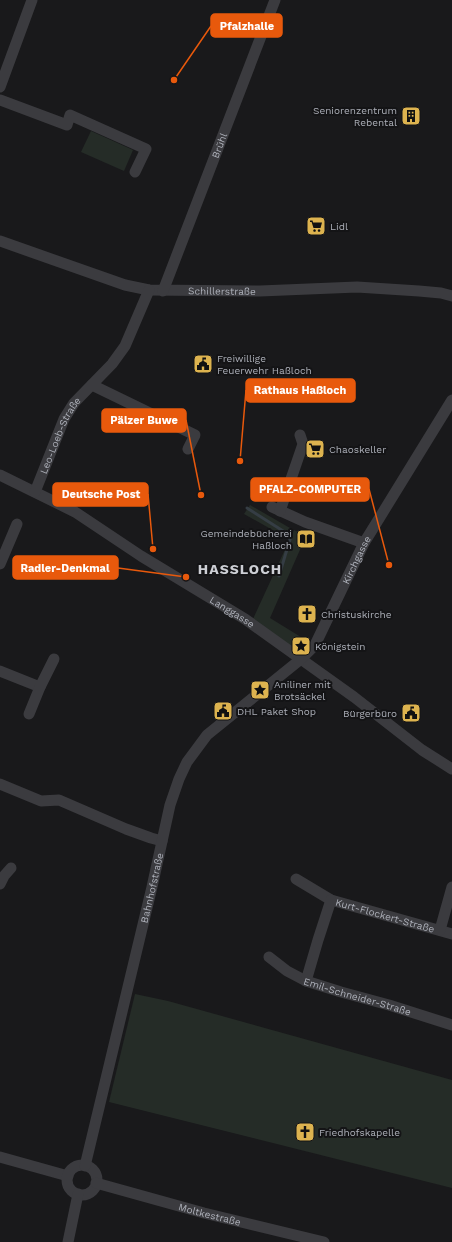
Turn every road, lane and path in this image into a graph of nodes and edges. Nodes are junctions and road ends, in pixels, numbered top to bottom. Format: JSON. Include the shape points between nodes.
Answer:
{"nodes":[{"id":1,"x":32,"y":0,"type":"edge"},
{"id":2,"x":275,"y":0,"type":"edge"},
{"id":3,"x":0,"y":87,"type":"edge"},
{"id":4,"x":0,"y":100,"type":"edge"},
{"id":5,"x":135,"y":172,"type":"dead end"},
{"id":6,"x":0,"y":241,"type":"edge"},
{"id":7,"x":149,"y":290,"type":"junction"},
{"id":8,"x":164,"y":291,"type":"junction"},
{"id":9,"x":452,"y":296,"type":"edge"},
{"id":10,"x":92,"y":385,"type":"junction"},
{"id":11,"x":452,"y":400,"type":"edge"},
{"id":12,"x":300,"y":435,"type":"dead end"},
{"id":13,"x":188,"y":449,"type":"dead end"},
{"id":14,"x":0,"y":475,"type":"edge"},
{"id":15,"x":35,"y":492,"type":"junction"},
{"id":16,"x":17,"y":524,"type":"dead end"},
{"id":17,"x":364,"y":543,"type":"junction"},
{"id":18,"x":0,"y":564,"type":"edge"},
{"id":19,"x":54,"y":659,"type":"dead end"},
{"id":20,"x":301,"y":659,"type":"junction"},
{"id":21,"x":0,"y":671,"type":"edge"},
{"id":22,"x":40,"y":687,"type":"junction"},
{"id":23,"x":29,"y":714,"type":"dead end"},
{"id":24,"x":452,"y":769,"type":"edge"},
{"id":25,"x":0,"y":784,"type":"edge"},
{"id":26,"x":162,"y":841,"type":"junction"},
{"id":27,"x":11,"y":868,"type":"dead end"},
{"id":28,"x":296,"y":879,"type":"dead end"},
{"id":29,"x":0,"y":884,"type":"edge"},
{"id":30,"x":452,"y":887,"type":"edge"},
{"id":31,"x":331,"y":900,"type":"junction"},
{"id":32,"x":440,"y":930,"type":"junction"},
{"id":33,"x":452,"y":934,"type":"edge"},
{"id":34,"x":269,"y":957,"type":"dead end"},
{"id":35,"x":306,"y":981,"type":"junction"},
{"id":36,"x":452,"y":1025,"type":"edge"},
{"id":37,"x":0,"y":1156,"type":"edge"},
{"id":38,"x":85,"y":1166,"type":"junction"},
{"id":39,"x":68,"y":1176,"type":"junction"},
{"id":40,"x":96,"y":1183,"type":"junction"},
{"id":41,"x":78,"y":1194,"type":"junction"},
{"id":42,"x":320,"y":1241,"type":"edge"},
{"id":43,"x":68,"y":1242,"type":"edge"}],
"edges":[{"from":1,"to":3,"type":"street"},
{"from":2,"to":8,"type":"street","name":"Brühl"},
{"from":4,"to":5,"type":"street","via":[[67,125],[70,115],[146,149]]},
{"from":6,"to":7,"type":"street","name":"Schillerstraße","via":[[125,285]]},
{"from":7,"to":8,"type":"street","name":"Schillerstraße"},
{"from":7,"to":10,"type":"street","name":"Leo-Loeb-Straße","via":[[125,346]]},
{"from":8,"to":9,"type":"street","name":"Schillerstraße","via":[[357,287]]},
{"from":10,"to":13,"type":"street","via":[[195,435]]},
{"from":10,"to":15,"type":"street","name":"Leo-Loeb-Straße","via":[[74,403],[64,419]]},
{"from":11,"to":17,"type":"street","name":"Kirchgasse"},
{"from":12,"to":17,"type":"street","via":[[303,444],[276,509]]},
{"from":14,"to":15,"type":"street","name":"Langgasse"},
{"from":15,"to":20,"type":"street","name":"Langgasse","via":[[75,512],[141,556],[245,619]]},
{"from":16,"to":18,"type":"street"},
{"from":17,"to":20,"type":"street","name":"Kirchgasse","via":[[315,645]]},
{"from":19,"to":22,"type":"street"},
{"from":20,"to":24,"type":"street","name":"Langgasse","via":[[422,750]]},
{"from":20,"to":26,"type":"street","name":"Bahnhofstraße","via":[[207,735],[196,748],[177,785]]},
{"from":21,"to":22,"type":"street"},
{"from":22,"to":23,"type":"street"},
{"from":25,"to":26,"type":"street","via":[[41,801],[59,800],[126,829]]},
{"from":26,"to":38,"type":"street","name":"Bahnhofstraße"},
{"from":27,"to":29,"type":"street"},
{"from":28,"to":31,"type":"street","name":"Kurt-Flockert-Straße"},
{"from":30,"to":32,"type":"street","name":"Kurt-Flockert-Straße"},
{"from":31,"to":32,"type":"street","name":"Kurt-Flockert-Straße"},
{"from":31,"to":35,"type":"street","name":"Kurt-Flockert-Straße"},
{"from":32,"to":33,"type":"street","name":"Kurt-Flockert-Straße"},
{"from":34,"to":35,"type":"street","name":"Emil-Schneider-Straße"},
{"from":35,"to":36,"type":"street","name":"Emil-Schneider-Straße"},
{"from":37,"to":39,"type":"street"},
{"from":38,"to":39,"type":"street","via":[[76,1166]]},
{"from":38,"to":40,"type":"street","via":[[93,1170]]},
{"from":39,"to":41,"type":"street","via":[[70,1189]]},
{"from":40,"to":41,"type":"street","via":[[87,1193]]},
{"from":40,"to":42,"type":"street","name":"Moltkestraße"},
{"from":41,"to":43,"type":"street"}]}
